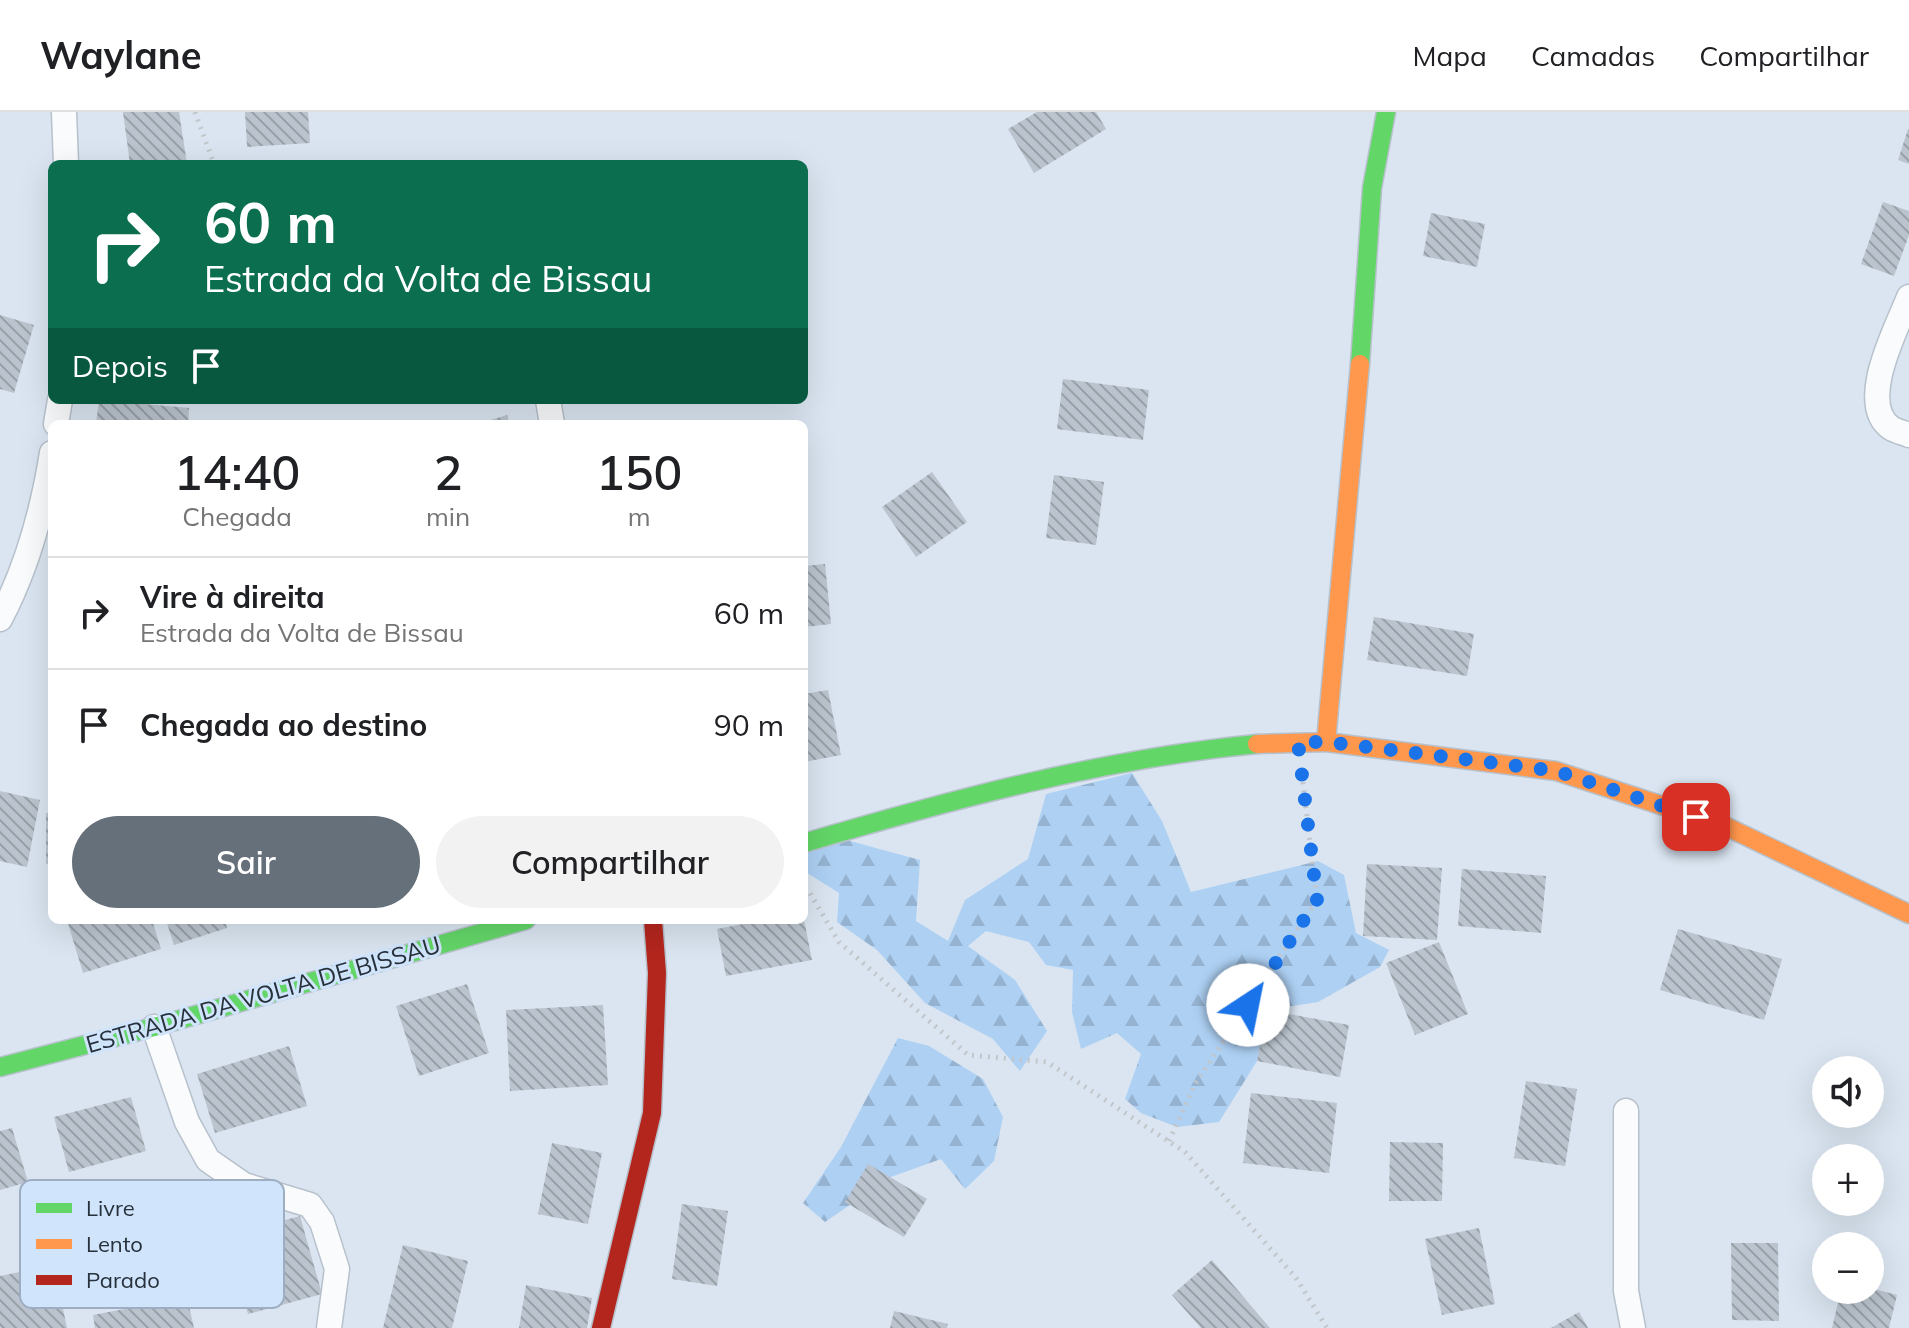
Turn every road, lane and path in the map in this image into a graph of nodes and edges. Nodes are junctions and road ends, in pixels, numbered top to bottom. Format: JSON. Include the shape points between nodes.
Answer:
{"nodes":[{"id":1,"x":64,"y":112,"type":"edge"},
{"id":2,"x":195,"y":112,"type":"edge"},
{"id":3,"x":1386,"y":112,"type":"edge"},
{"id":4,"x":66,"y":160,"type":"edge"},
{"id":5,"x":213,"y":160,"type":"edge"},
{"id":6,"x":1909,"y":297,"type":"edge"},
{"id":7,"x":1909,"y":435,"type":"edge"},
{"id":8,"x":48,"y":473,"type":"edge"},
{"id":9,"x":0,"y":619,"type":"edge"},
{"id":10,"x":1298,"y":742,"type":"junction"},
{"id":11,"x":1326,"y":742,"type":"junction"},
{"id":12,"x":808,"y":842,"type":"edge"},
{"id":13,"x":808,"y":890,"type":"edge"},
{"id":14,"x":1909,"y":914,"type":"edge"},
{"id":15,"x":512,"y":924,"type":"edge"},
{"id":16,"x":653,"y":924,"type":"edge"},
{"id":17,"x":154,"y":1027,"type":"junction"},
{"id":18,"x":0,"y":1067,"type":"edge"},
{"id":19,"x":1626,"y":1111,"type":"dead end"},
{"id":20,"x":1169,"y":1141,"type":"junction"},
{"id":21,"x":237,"y":1180,"type":"edge"},
{"id":22,"x":284,"y":1197,"type":"edge"},
{"id":23,"x":329,"y":1328,"type":"edge"},
{"id":24,"x":601,"y":1328,"type":"edge"},
{"id":25,"x":1327,"y":1328,"type":"edge"},
{"id":26,"x":1633,"y":1328,"type":"edge"}],
"edges":[{"from":1,"to":4,"type":"street"},
{"from":2,"to":5,"type":"path"},
{"from":3,"to":11,"type":"main road","via":[[1373,180]]},
{"from":6,"to":7,"type":"street","via":[[1877,382],[1876,405],[1889,427]]},
{"from":8,"to":9,"type":"street","via":[[15,591]]},
{"from":10,"to":11,"type":"main road"},
{"from":10,"to":12,"type":"main road","via":[[1171,753],[1002,787]]},
{"from":10,"to":20,"type":"path","via":[[1317,900],[1195,1084]]},
{"from":11,"to":14,"type":"main road","via":[[1556,771],[1725,826]]},
{"from":13,"to":20,"type":"path","via":[[839,942],[968,1055],[1047,1062]]},
{"from":15,"to":17,"type":"main road","name":"ESTRADA DA VOLTA DE BISSAU"},
{"from":16,"to":24,"type":"main road","via":[[657,973],[652,1113]]},
{"from":17,"to":18,"type":"main road","name":"ESTRADA DA VOLTA DE BISSAU"},
{"from":17,"to":21,"type":"street","via":[[187,1122],[208,1160]]},
{"from":19,"to":26,"type":"street","via":[[1626,1291]]},
{"from":20,"to":25,"type":"path","via":[[1185,1152],[1296,1278]]},
{"from":22,"to":23,"type":"street","via":[[310,1205],[322,1222],[337,1269]]}]}
